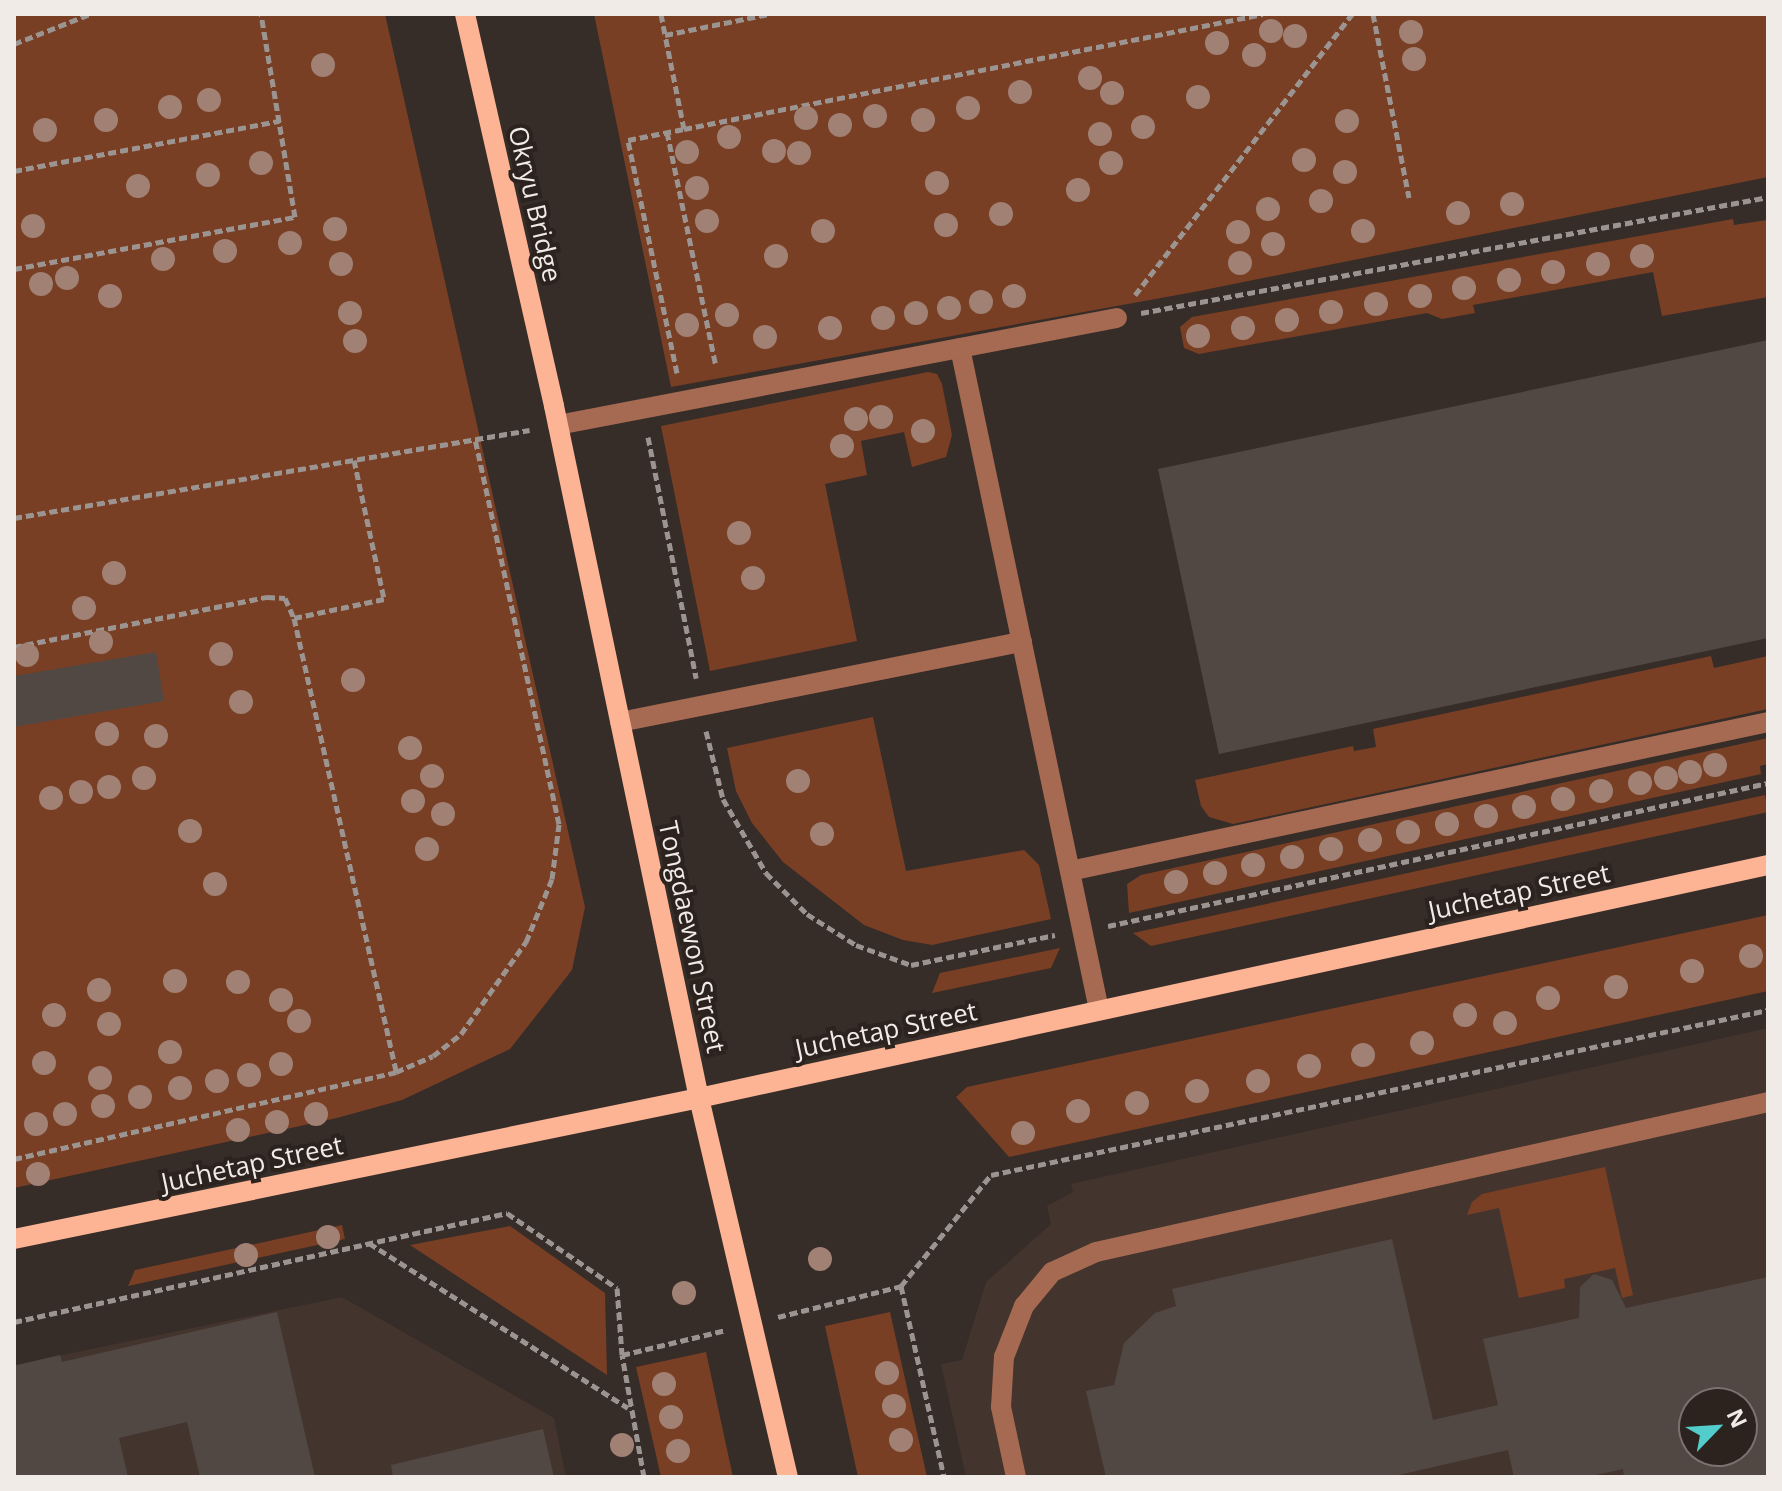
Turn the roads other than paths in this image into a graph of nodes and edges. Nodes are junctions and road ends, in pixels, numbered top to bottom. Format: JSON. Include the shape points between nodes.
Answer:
{"nodes":[{"id":1,"x":465,"y":14,"type":"edge"},
{"id":2,"x":1117,"y":318,"type":"road end"},
{"id":3,"x":960,"y":348,"type":"junction"},
{"id":4,"x":556,"y":416,"type":"junction"},
{"id":5,"x":1022,"y":642,"type":"junction"},
{"id":6,"x":620,"y":722,"type":"junction"},
{"id":7,"x":1768,"y":722,"type":"edge"},
{"id":8,"x":1768,"y":865,"type":"edge"},
{"id":9,"x":1070,"y":871,"type":"junction"},
{"id":10,"x":1099,"y":1010,"type":"junction"},
{"id":11,"x":699,"y":1098,"type":"junction"},
{"id":12,"x":1768,"y":1102,"type":"edge"},
{"id":13,"x":14,"y":1239,"type":"edge"},
{"id":14,"x":788,"y":1477,"type":"edge"},
{"id":15,"x":1016,"y":1477,"type":"edge"}],
"edges":[{"from":1,"to":4,"type":"main road","name":"Okryu Bridge"},
{"from":2,"to":3,"type":"lane"},
{"from":3,"to":4,"type":"lane","via":[[683,402]]},
{"from":3,"to":5,"type":"lane"},
{"from":4,"to":6,"type":"main road","name":"Tongdaewon Street"},
{"from":5,"to":6,"type":"lane"},
{"from":5,"to":9,"type":"lane"},
{"from":6,"to":11,"type":"main road","name":"Tongdaewon Street"},
{"from":7,"to":9,"type":"lane"},
{"from":8,"to":10,"type":"main road","name":"Juchetap Street"},
{"from":9,"to":10,"type":"lane"},
{"from":10,"to":11,"type":"main road","name":"Juchetap Street"},
{"from":11,"to":13,"type":"main road","name":"Juchetap Street"},
{"from":11,"to":14,"type":"main road","name":"Tongdaewon Street"},
{"from":12,"to":15,"type":"lane","via":[[1096,1252],[1052,1272],[1024,1306],[1004,1357],[1001,1407]]}]}
